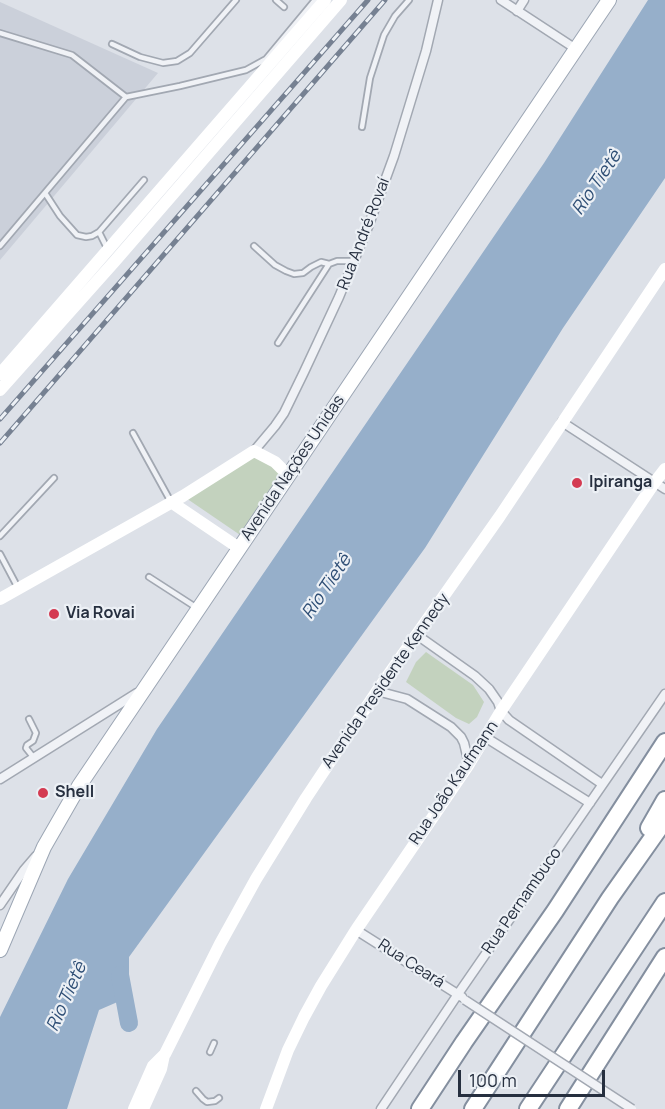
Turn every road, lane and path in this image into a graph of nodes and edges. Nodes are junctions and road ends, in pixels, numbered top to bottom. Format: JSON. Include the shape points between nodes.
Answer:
{"nodes":[{"id":1,"x":236,"y":0,"type":"edge"},
{"id":2,"x":276,"y":0,"type":"edge"},
{"id":3,"x":315,"y":0,"type":"edge"},
{"id":4,"x":325,"y":0,"type":"edge"},
{"id":5,"x":341,"y":0,"type":"edge"},
{"id":6,"x":409,"y":0,"type":"edge"},
{"id":7,"x":438,"y":0,"type":"edge"},
{"id":8,"x":501,"y":0,"type":"edge"},
{"id":9,"x":524,"y":0,"type":"edge"},
{"id":10,"x":609,"y":0,"type":"edge"},
{"id":11,"x":284,"y":6,"type":"dead end"},
{"id":12,"x":517,"y":11,"type":"junction"},
{"id":13,"x":0,"y":33,"type":"edge"},
{"id":14,"x":112,"y":44,"type":"dead end"},
{"id":15,"x":576,"y":49,"type":"junction"},
{"id":16,"x":126,"y":97,"type":"junction"},
{"id":17,"x":362,"y":127,"type":"dead end"},
{"id":18,"x":144,"y":180,"type":"dead end"},
{"id":19,"x":45,"y":193,"type":"junction"},
{"id":20,"x":99,"y":232,"type":"junction"},
{"id":21,"x":0,"y":246,"type":"edge"},
{"id":22,"x":254,"y":246,"type":"dead end"},
{"id":23,"x":108,"y":250,"type":"junction"},
{"id":24,"x":354,"y":261,"type":"junction"},
{"id":25,"x":329,"y":264,"type":"junction"},
{"id":26,"x":665,"y":269,"type":"edge"},
{"id":27,"x":278,"y":342,"type":"dead end"},
{"id":28,"x":0,"y":374,"type":"edge"},
{"id":29,"x":0,"y":390,"type":"edge"},
{"id":30,"x":562,"y":422,"type":"junction"},
{"id":31,"x":133,"y":433,"type":"dead end"},
{"id":32,"x":254,"y":451,"type":"junction"},
{"id":33,"x":665,"y":469,"type":"edge"},
{"id":34,"x":288,"y":475,"type":"junction"},
{"id":35,"x":54,"y":478,"type":"dead end"},
{"id":36,"x":660,"y":486,"type":"edge"},
{"id":37,"x":171,"y":502,"type":"junction"},
{"id":38,"x":0,"y":536,"type":"edge"},
{"id":39,"x":239,"y":548,"type":"junction"},
{"id":40,"x":0,"y":554,"type":"edge"},
{"id":41,"x":149,"y":577,"type":"dead end"},
{"id":42,"x":19,"y":588,"type":"junction"},
{"id":43,"x":0,"y":599,"type":"edge"},
{"id":44,"x":199,"y":609,"type":"junction"},
{"id":45,"x":417,"y":635,"type":"junction"},
{"id":46,"x":144,"y":689,"type":"junction"},
{"id":47,"x":377,"y":691,"type":"junction"},
{"id":48,"x":665,"y":694,"type":"edge"},
{"id":49,"x":501,"y":711,"type":"junction"},
{"id":50,"x":29,"y":719,"type":"dead end"},
{"id":51,"x":486,"y":737,"type":"junction"},
{"id":52,"x":665,"y":742,"type":"edge"},
{"id":53,"x":34,"y":758,"type":"junction"},
{"id":54,"x":469,"y":764,"type":"junction"},
{"id":55,"x":1,"y":776,"type":"edge"},
{"id":56,"x":602,"y":784,"type":"junction"},
{"id":57,"x":665,"y":800,"type":"edge"},
{"id":58,"x":590,"y":803,"type":"junction"},
{"id":59,"x":665,"y":820,"type":"edge"},
{"id":60,"x":44,"y":847,"type":"junction"},
{"id":61,"x":3,"y":893,"type":"edge"},
{"id":62,"x":610,"y":898,"type":"junction"},
{"id":63,"x":665,"y":902,"type":"edge"},
{"id":64,"x":0,"y":905,"type":"edge"},
{"id":65,"x":356,"y":930,"type":"junction"},
{"id":66,"x":0,"y":950,"type":"edge"},
{"id":67,"x":665,"y":957,"type":"edge"},
{"id":68,"x":458,"y":994,"type":"junction"},
{"id":69,"x":214,"y":1042,"type":"dead end"},
{"id":70,"x":210,"y":1052,"type":"dead end"},
{"id":71,"x":165,"y":1054,"type":"junction"},
{"id":72,"x":196,"y":1091,"type":"dead end"},
{"id":73,"x":219,"y":1098,"type":"dead end"},
{"id":74,"x":134,"y":1109,"type":"edge"},
{"id":75,"x":143,"y":1109,"type":"edge"},
{"id":76,"x":266,"y":1109,"type":"edge"},
{"id":77,"x":381,"y":1109,"type":"edge"},
{"id":78,"x":420,"y":1109,"type":"edge"},
{"id":79,"x":473,"y":1109,"type":"edge"},
{"id":80,"x":528,"y":1109,"type":"edge"},
{"id":81,"x":568,"y":1109,"type":"edge"},
{"id":82,"x":632,"y":1109,"type":"edge"}],
"edges":[{"from":1,"to":14,"type":"lane","via":[[190,53],[177,61],[163,63],[140,57]]},
{"from":2,"to":11,"type":"lane"},
{"from":3,"to":16,"type":"lane","via":[[266,59],[246,69]]},
{"from":4,"to":23,"type":"main road"},
{"from":5,"to":29,"type":"main road"},
{"from":6,"to":17,"type":"lane","via":[[384,35],[370,78]]},
{"from":7,"to":24,"type":"street","name":"Rua André Rovaí","via":[[394,156]]},
{"from":8,"to":12,"type":"street"},
{"from":9,"to":12,"type":"street"},
{"from":10,"to":15,"type":"main road","name":"Avenida Nações Unidas"},
{"from":12,"to":15,"type":"street"},
{"from":13,"to":16,"type":"lane","via":[[72,55]]},
{"from":15,"to":34,"type":"main road","name":"Avenida Nações Unidas"},
{"from":16,"to":19,"type":"lane"},
{"from":18,"to":20,"type":"lane"},
{"from":19,"to":20,"type":"lane","via":[[77,235],[86,237]]},
{"from":19,"to":21,"type":"lane"},
{"from":20,"to":23,"type":"lane"},
{"from":22,"to":25,"type":"lane","via":[[275,265],[294,274],[321,262]]},
{"from":23,"to":28,"type":"main road"},
{"from":24,"to":25,"type":"lane"},
{"from":24,"to":32,"type":"street","name":"Rua André Rovaí","via":[[284,413]]},
{"from":25,"to":27,"type":"lane"},
{"from":26,"to":30,"type":"main road","name":"Avenida Presidente Kennedy"},
{"from":30,"to":36,"type":"street"},
{"from":30,"to":45,"type":"main road","name":"Avenida Presidente Kennedy"},
{"from":31,"to":37,"type":"lane"},
{"from":32,"to":34,"type":"main road","via":[[275,462]]},
{"from":32,"to":37,"type":"main road","name":"Rua André Rovaí"},
{"from":33,"to":36,"type":"main road","name":"Rua João Kaufmann"},
{"from":34,"to":39,"type":"main road","name":"Avenida Nações Unidas"},
{"from":35,"to":38,"type":"lane"},
{"from":36,"to":49,"type":"main road","name":"Rua João Kaufmann"},
{"from":37,"to":39,"type":"main road"},
{"from":37,"to":42,"type":"main road","name":"Rua André Rovaí"},
{"from":39,"to":44,"type":"main road","name":"Avenida Nações Unidas"},
{"from":40,"to":42,"type":"lane"},
{"from":41,"to":44,"type":"lane"},
{"from":42,"to":43,"type":"main road","name":"Rua André Rovaí"},
{"from":44,"to":46,"type":"main road","name":"Avenida Nações Unidas"},
{"from":45,"to":47,"type":"main road","name":"Avenida Presidente Kennedy"},
{"from":45,"to":49,"type":"street","via":[[475,676],[489,689]]},
{"from":46,"to":53,"type":"street"},
{"from":46,"to":60,"type":"main road","name":"Avenida Nações Unidas"},
{"from":47,"to":54,"type":"street","via":[[407,699],[451,727],[464,743]]},
{"from":47,"to":71,"type":"main road","name":"Avenida Presidente Kennedy","via":[[256,879]]},
{"from":48,"to":56,"type":"street","name":"Rua Pernambuco"},
{"from":49,"to":51,"type":"main road","name":"Rua João Kaufmann"},
{"from":49,"to":56,"type":"street"},
{"from":50,"to":53,"type":"lane","via":[[36,733],[26,748]]},
{"from":51,"to":54,"type":"main road","name":"Rua João Kaufmann"},
{"from":51,"to":58,"type":"street"},
{"from":52,"to":78,"type":"highway"},
{"from":53,"to":55,"type":"street"},
{"from":54,"to":65,"type":"main road","name":"Rua João Kaufmann"},
{"from":56,"to":58,"type":"street","name":"Rua Pernambuco"},
{"from":57,"to":62,"type":"highway"},
{"from":58,"to":68,"type":"street","name":"Rua Pernambuco"},
{"from":59,"to":62,"type":"highway"},
{"from":60,"to":61,"type":"street"},
{"from":60,"to":66,"type":"main road","name":"Avenida Nações Unidas"},
{"from":61,"to":64,"type":"street"},
{"from":62,"to":79,"type":"highway"},
{"from":63,"to":80,"type":"highway"},
{"from":65,"to":68,"type":"street","name":"Rua Ceará"},
{"from":65,"to":76,"type":"main road","name":"Rua João Kaufmann","via":[[292,1042]]},
{"from":67,"to":81,"type":"highway"},
{"from":68,"to":77,"type":"street","name":"Rua Pernambuco"},
{"from":68,"to":82,"type":"street","name":"Rua Ceará","bridge":true},
{"from":69,"to":70,"type":"lane"},
{"from":71,"to":74,"type":"main road","name":"Avenida Presidente Kennedy","via":[[153,1066]]},
{"from":71,"to":75,"type":"main road"},
{"from":72,"to":73,"type":"lane","via":[[207,1102]]}]}
